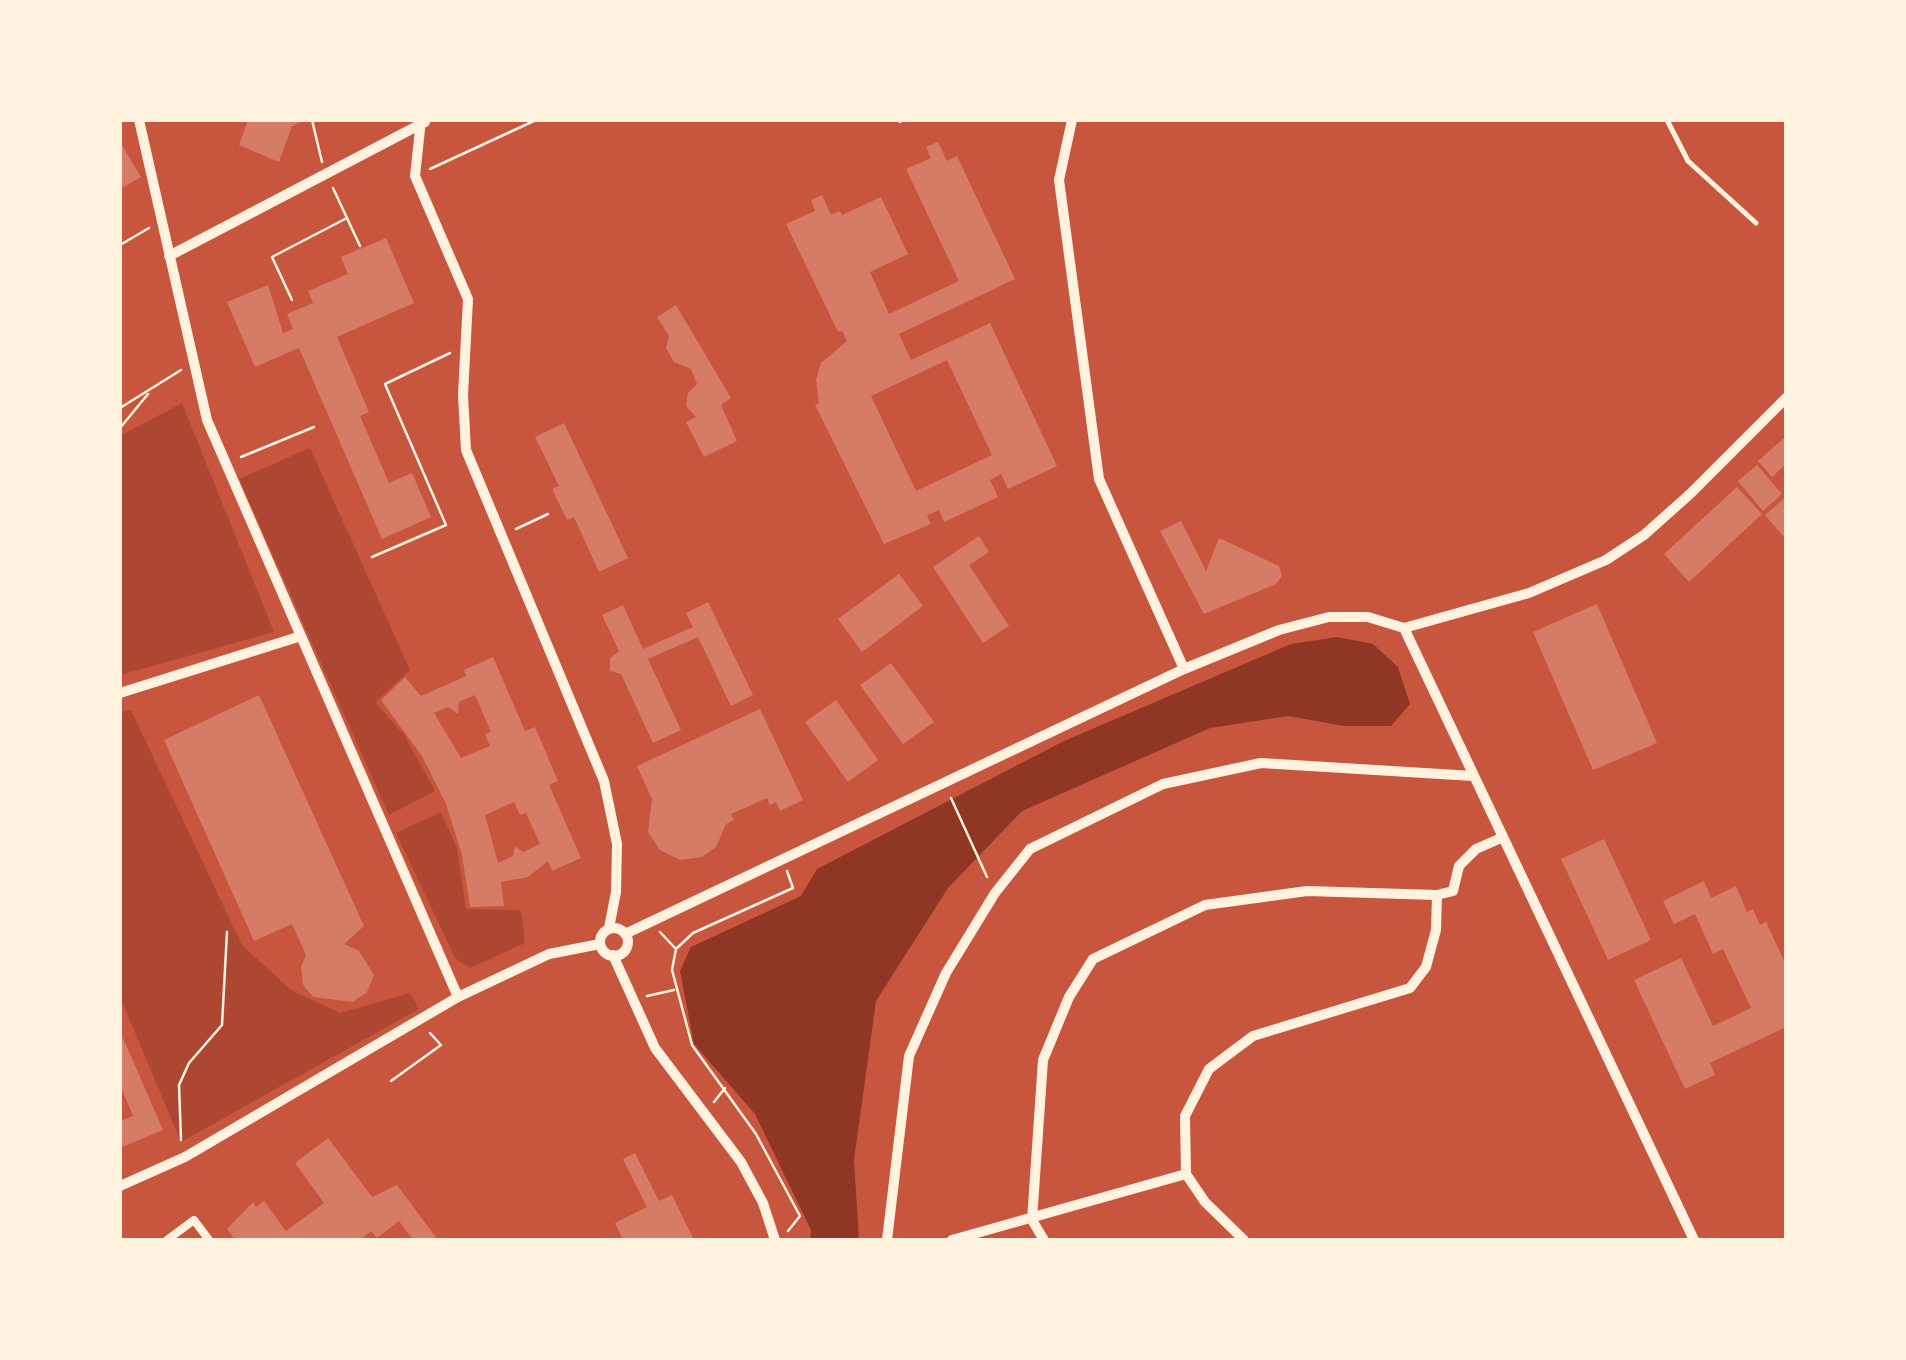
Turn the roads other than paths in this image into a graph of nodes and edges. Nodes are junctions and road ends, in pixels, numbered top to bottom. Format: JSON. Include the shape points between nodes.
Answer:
{"nodes":[{"id":1,"x":139,"y":120,"type":"edge"},
{"id":2,"x":1072,"y":120,"type":"edge"},
{"id":3,"x":1667,"y":120,"type":"edge"},
{"id":4,"x":425,"y":121,"type":"edge"},
{"id":5,"x":1756,"y":223,"type":"dead end"},
{"id":6,"x":169,"y":256,"type":"junction"},
{"id":7,"x":1786,"y":398,"type":"edge"},
{"id":8,"x":1404,"y":628,"type":"junction"},
{"id":9,"x":298,"y":637,"type":"junction"},
{"id":10,"x":1184,"y":669,"type":"junction"},
{"id":11,"x":120,"y":693,"type":"edge"},
{"id":12,"x":1473,"y":776,"type":"junction"},
{"id":13,"x":1502,"y":838,"type":"junction"},
{"id":14,"x":1436,"y":895,"type":"junction"},
{"id":15,"x":609,"y":928,"type":"junction"},
{"id":16,"x":625,"y":934,"type":"junction"},
{"id":17,"x":600,"y":944,"type":"junction"},
{"id":18,"x":613,"y":956,"type":"junction"},
{"id":19,"x":458,"y":997,"type":"junction"},
{"id":20,"x":1186,"y":1174,"type":"junction"},
{"id":21,"x":120,"y":1186,"type":"edge"},
{"id":22,"x":1032,"y":1220,"type":"junction"},
{"id":23,"x":977,"y":1237,"type":"edge"},
{"id":24,"x":168,"y":1240,"type":"edge"},
{"id":25,"x":209,"y":1240,"type":"edge"},
{"id":26,"x":778,"y":1240,"type":"edge"},
{"id":27,"x":886,"y":1240,"type":"edge"},
{"id":28,"x":952,"y":1240,"type":"edge"},
{"id":29,"x":1044,"y":1240,"type":"edge"},
{"id":30,"x":1244,"y":1240,"type":"edge"},
{"id":31,"x":1694,"y":1240,"type":"edge"}],
"edges":[{"from":1,"to":6,"type":"street"},
{"from":2,"to":10,"type":"street","via":[[1059,180],[1100,478]]},
{"from":3,"to":5,"type":"lane","via":[[1688,161]]},
{"from":4,"to":6,"type":"street"},
{"from":4,"to":15,"type":"street","via":[[415,176],[468,299],[466,450],[604,781],[618,844]]},
{"from":6,"to":9,"type":"street","via":[[191,364]]},
{"from":7,"to":8,"type":"street","via":[[1690,494],[1606,560],[1528,593]]},
{"from":8,"to":10,"type":"street","via":[[1368,617],[1329,617]]},
{"from":8,"to":12,"type":"street"},
{"from":9,"to":11,"type":"street"},
{"from":9,"to":19,"type":"street"},
{"from":10,"to":16,"type":"street"},
{"from":12,"to":13,"type":"street"},
{"from":12,"to":27,"type":"street","via":[[1262,763],[1163,784],[1030,850],[946,973],[909,1056]]},
{"from":13,"to":14,"type":"street","via":[[1476,849],[1460,866],[1453,891]]},
{"from":13,"to":31,"type":"street"},
{"from":14,"to":20,"type":"street","via":[[1426,967],[1410,988],[1253,1036],[1209,1070],[1185,1116]]},
{"from":14,"to":22,"type":"street","via":[[1307,891],[1205,905],[1094,960],[1069,997],[1043,1060]]},
{"from":15,"to":16,"type":"street"},
{"from":15,"to":17,"type":"street"},
{"from":16,"to":18,"type":"street","via":[[625,950]]},
{"from":17,"to":18,"type":"street"},
{"from":17,"to":19,"type":"street","via":[[548,954]]},
{"from":18,"to":26,"type":"street","via":[[655,1048],[740,1162]]},
{"from":19,"to":21,"type":"street","via":[[184,1157]]},
{"from":20,"to":22,"type":"street"},
{"from":20,"to":30,"type":"street"},
{"from":22,"to":23,"type":"street"},
{"from":22,"to":29,"type":"street"},
{"from":23,"to":28,"type":"street"},
{"from":24,"to":25,"type":"street","via":[[194,1220]]}]}
